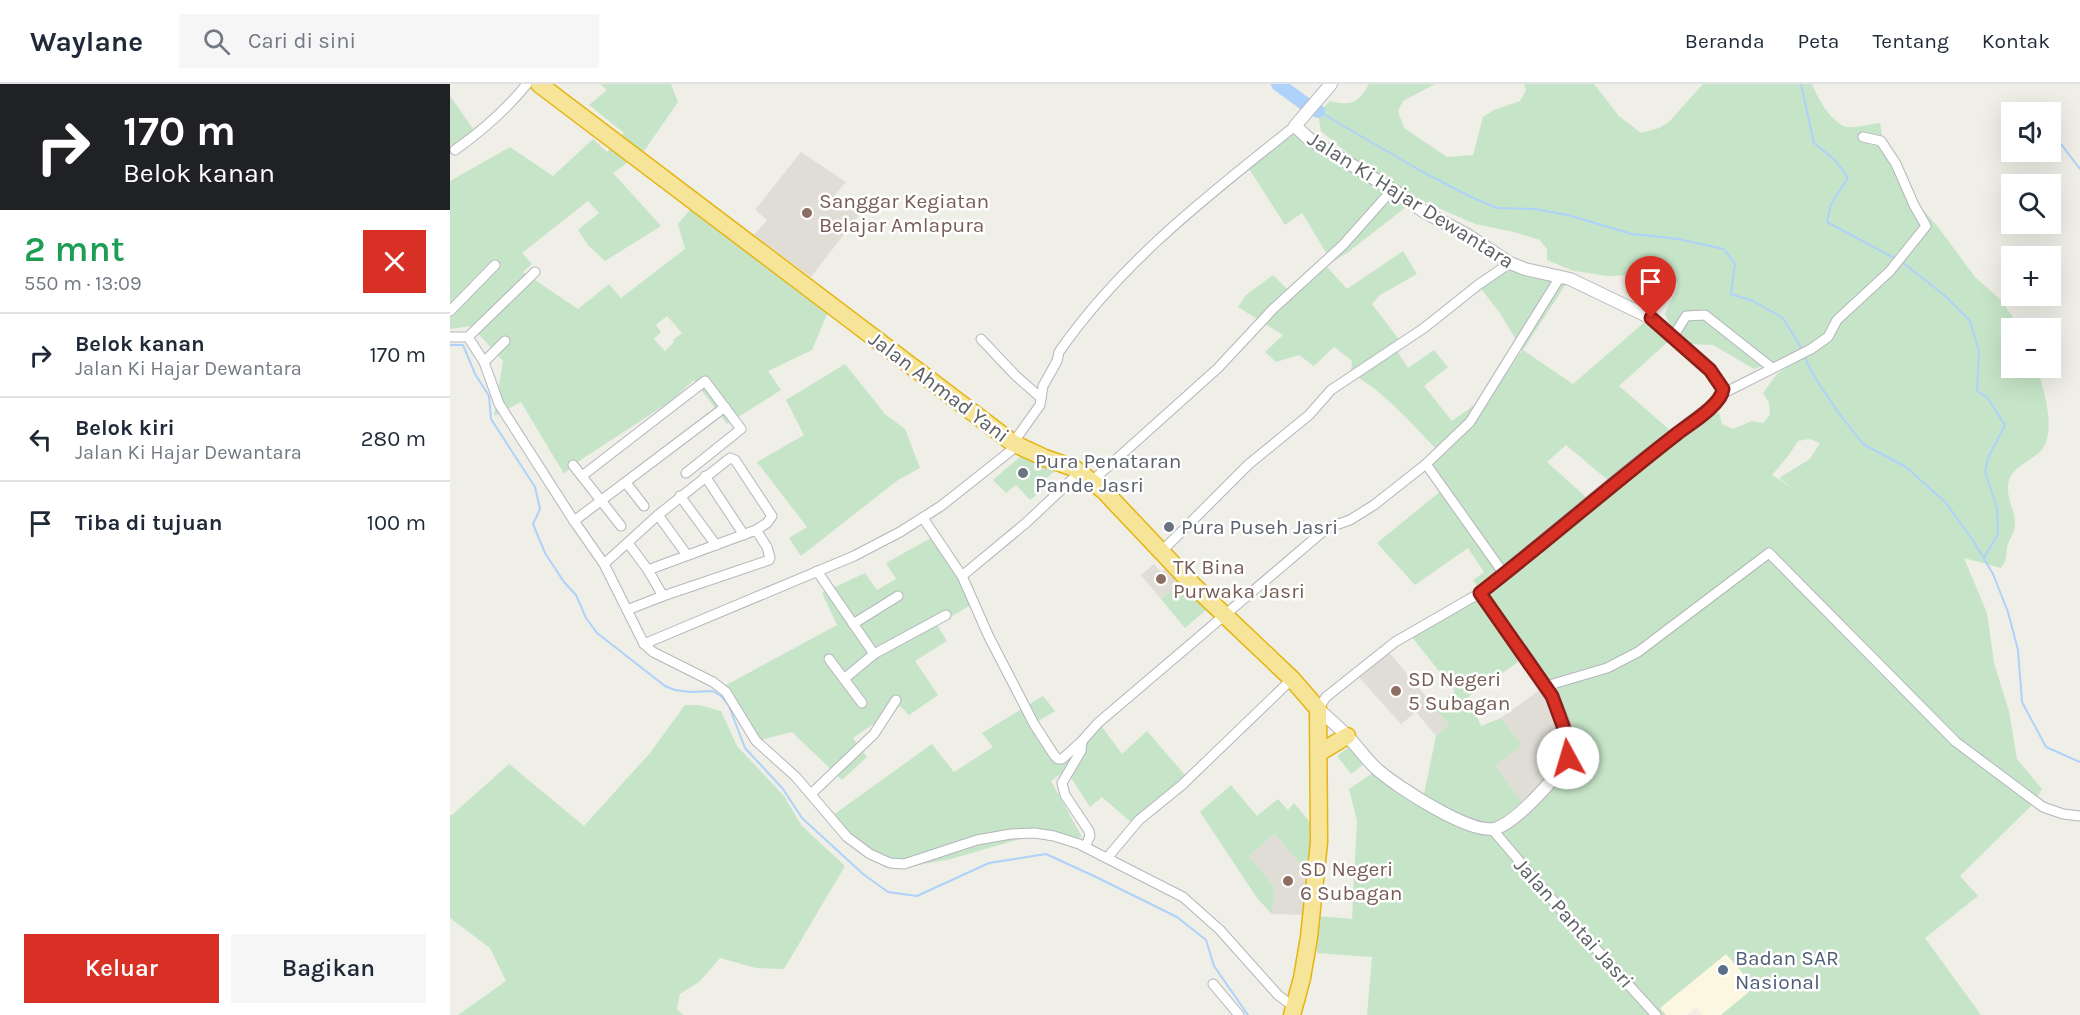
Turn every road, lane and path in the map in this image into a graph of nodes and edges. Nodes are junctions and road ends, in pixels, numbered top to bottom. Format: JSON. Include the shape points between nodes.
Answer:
{"nodes":[{"id":1,"x":527,"y":84,"type":"edge"},
{"id":2,"x":539,"y":84,"type":"edge"},
{"id":3,"x":1331,"y":84,"type":"edge"},
{"id":4,"x":1299,"y":121,"type":"junction"},
{"id":5,"x":1863,"y":137,"type":"dead end"},
{"id":6,"x":455,"y":150,"type":"dead end"},
{"id":7,"x":1392,"y":190,"type":"junction"},
{"id":8,"x":1510,"y":263,"type":"junction"},
{"id":9,"x":495,"y":265,"type":"dead end"},
{"id":10,"x":535,"y":272,"type":"dead end"},
{"id":11,"x":1560,"y":277,"type":"junction"},
{"id":12,"x":450,"y":311,"type":"edge"},
{"id":13,"x":450,"y":337,"type":"edge"},
{"id":14,"x":468,"y":337,"type":"junction"},
{"id":15,"x":1673,"y":338,"type":"junction"},
{"id":16,"x":981,"y":339,"type":"dead end"},
{"id":17,"x":505,"y":341,"type":"dead end"},
{"id":18,"x":484,"y":362,"type":"junction"},
{"id":19,"x":1772,"y":368,"type":"junction"},
{"id":20,"x":1722,"y":394,"type":"junction"},
{"id":21,"x":1041,"y":398,"type":"junction"},
{"id":22,"x":725,"y":408,"type":"junction"},
{"id":23,"x":1015,"y":444,"type":"junction"},
{"id":24,"x":573,"y":465,"type":"dead end"},
{"id":25,"x":1426,"y":465,"type":"junction"},
{"id":26,"x":686,"y":473,"type":"dead end"},
{"id":27,"x":582,"y":476,"type":"junction"},
{"id":28,"x":705,"y":476,"type":"junction"},
{"id":29,"x":1086,"y":477,"type":"junction"},
{"id":30,"x":626,"y":483,"type":"junction"},
{"id":31,"x":680,"y":496,"type":"junction"},
{"id":32,"x":601,"y":501,"type":"junction"},
{"id":33,"x":644,"y":506,"type":"dead end"},
{"id":34,"x":658,"y":515,"type":"junction"},
{"id":35,"x":923,"y":518,"type":"junction"},
{"id":36,"x":574,"y":521,"type":"junction"},
{"id":37,"x":621,"y":526,"type":"dead end"},
{"id":38,"x":756,"y":530,"type":"junction"},
{"id":39,"x":744,"y":535,"type":"junction"},
{"id":40,"x":628,"y":543,"type":"junction"},
{"id":41,"x":716,"y":545,"type":"junction"},
{"id":42,"x":1161,"y":552,"type":"junction"},
{"id":43,"x":687,"y":555,"type":"junction"},
{"id":44,"x":604,"y":564,"type":"junction"},
{"id":45,"x":648,"y":570,"type":"junction"},
{"id":46,"x":817,"y":571,"type":"junction"},
{"id":47,"x":1504,"y":574,"type":"junction"},
{"id":48,"x":962,"y":576,"type":"junction"},
{"id":49,"x":1480,"y":593,"type":"junction"},
{"id":50,"x":663,"y":596,"type":"junction"},
{"id":51,"x":898,"y":597,"type":"dead end"},
{"id":52,"x":627,"y":610,"type":"junction"},
{"id":53,"x":1224,"y":614,"type":"junction"},
{"id":54,"x":946,"y":615,"type":"dead end"},
{"id":55,"x":853,"y":624,"type":"junction"},
{"id":56,"x":644,"y":644,"type":"junction"},
{"id":57,"x":874,"y":654,"type":"junction"},
{"id":58,"x":829,"y":659,"type":"dead end"},
{"id":59,"x":844,"y":679,"type":"junction"},
{"id":60,"x":1292,"y":679,"type":"junction"},
{"id":61,"x":1546,"y":686,"type":"junction"},
{"id":62,"x":896,"y":700,"type":"dead end"},
{"id":63,"x":862,"y":703,"type":"dead end"},
{"id":64,"x":1318,"y":709,"type":"junction"},
{"id":65,"x":1347,"y":736,"type":"junction"},
{"id":66,"x":1082,"y":741,"type":"junction"},
{"id":67,"x":1319,"y":753,"type":"junction"},
{"id":68,"x":811,"y":794,"type":"junction"},
{"id":69,"x":2080,"y":816,"type":"edge"},
{"id":70,"x":1492,"y":829,"type":"junction"},
{"id":71,"x":1085,"y":847,"type":"junction"},
{"id":72,"x":1107,"y":858,"type":"junction"},
{"id":73,"x":1213,"y":984,"type":"dead end"},
{"id":74,"x":1293,"y":1012,"type":"edge"},
{"id":75,"x":1239,"y":1015,"type":"edge"},
{"id":76,"x":1656,"y":1015,"type":"edge"}],
"edges":[{"from":1,"to":6,"type":"street","via":[[485,129]]},
{"from":2,"to":23,"type":"highway","name":"Jalan Ahmad Yani"},
{"from":3,"to":4,"type":"street","name":"Jalan Ki Hajar Dewantara"},
{"from":4,"to":7,"type":"street","name":"Jalan Ki Hajar Dewantara","via":[[1303,134]]},
{"from":4,"to":21,"type":"street","via":[[1189,211],[1120,278],[1059,351]]},
{"from":5,"to":19,"type":"street","via":[[1881,141],[1926,226],[1890,271],[1838,320],[1828,337]]},
{"from":7,"to":8,"type":"street","name":"Jalan Ki Hajar Dewantara"},
{"from":7,"to":29,"type":"street","via":[[1326,262],[1247,335],[1218,368]]},
{"from":8,"to":11,"type":"street","name":"Jalan Ki Hajar Dewantara"},
{"from":8,"to":42,"type":"street","via":[[1424,328],[1331,390]]},
{"from":9,"to":12,"type":"street"},
{"from":10,"to":14,"type":"street"},
{"from":11,"to":15,"type":"street","name":"Jalan Ki Hajar Dewantara","via":[[1642,313]]},
{"from":11,"to":25,"type":"street","via":[[1470,422]]},
{"from":13,"to":14,"type":"street"},
{"from":14,"to":18,"type":"street"},
{"from":15,"to":19,"type":"street","via":[[1686,316],[1705,315]]},
{"from":15,"to":20,"type":"street","name":"Jalan Ki Hajar Dewantara","via":[[1714,375]]},
{"from":16,"to":21,"type":"street"},
{"from":17,"to":18,"type":"street"},
{"from":18,"to":36,"type":"street","via":[[499,404]]},
{"from":19,"to":20,"type":"street"},
{"from":20,"to":47,"type":"street","via":[[1711,407]]},
{"from":21,"to":23,"type":"street"},
{"from":22,"to":26,"type":"street","via":[[741,429]]},
{"from":22,"to":27,"type":"street","via":[[705,381]]},
{"from":22,"to":30,"type":"street"},
{"from":23,"to":29,"type":"highway","name":"Jalan Ahmad Yani"},
{"from":23,"to":35,"type":"street"},
{"from":24,"to":27,"type":"street"},
{"from":25,"to":47,"type":"street"},
{"from":25,"to":53,"type":"street","via":[[1357,516],[1327,528]]},
{"from":27,"to":32,"type":"street"},
{"from":28,"to":31,"type":"street"},
{"from":28,"to":38,"type":"street","via":[[732,458],[771,514],[771,520]]},
{"from":28,"to":39,"type":"street"},
{"from":29,"to":42,"type":"highway","name":"Jalan Ahmad Yani"},
{"from":29,"to":48,"type":"street"},
{"from":30,"to":32,"type":"street"},
{"from":30,"to":33,"type":"street"},
{"from":31,"to":34,"type":"street"},
{"from":31,"to":41,"type":"street"},
{"from":32,"to":36,"type":"street"},
{"from":32,"to":37,"type":"street"},
{"from":34,"to":40,"type":"street"},
{"from":34,"to":43,"type":"street"},
{"from":35,"to":46,"type":"street","via":[[854,556]]},
{"from":35,"to":48,"type":"street"},
{"from":36,"to":44,"type":"street"},
{"from":38,"to":39,"type":"street"},
{"from":38,"to":50,"type":"street","via":[[771,558]]},
{"from":39,"to":41,"type":"street"},
{"from":40,"to":44,"type":"street"},
{"from":40,"to":45,"type":"street"},
{"from":41,"to":43,"type":"street"},
{"from":42,"to":53,"type":"highway","name":"Jalan Ahmad Yani"},
{"from":43,"to":45,"type":"street"},
{"from":44,"to":52,"type":"street"},
{"from":45,"to":50,"type":"street"},
{"from":46,"to":55,"type":"street"},
{"from":46,"to":56,"type":"street"},
{"from":47,"to":49,"type":"street"},
{"from":48,"to":66,"type":"street","via":[[989,637],[1054,755],[1062,759]]},
{"from":49,"to":61,"type":"street"},
{"from":49,"to":64,"type":"street","via":[[1395,642],[1326,697]]},
{"from":50,"to":52,"type":"street"},
{"from":51,"to":55,"type":"street"},
{"from":52,"to":56,"type":"street"},
{"from":53,"to":60,"type":"highway","name":"Jalan Ahmad Yani"},
{"from":53,"to":66,"type":"street"},
{"from":54,"to":57,"type":"street"},
{"from":55,"to":57,"type":"street"},
{"from":56,"to":68,"type":"street","via":[[726,692],[756,741]]},
{"from":57,"to":59,"type":"street"},
{"from":58,"to":59,"type":"street"},
{"from":59,"to":63,"type":"street"},
{"from":60,"to":64,"type":"highway","name":"Jalan Ahmad Yani"},
{"from":60,"to":72,"type":"street","via":[[1182,785],[1139,820]]},
{"from":61,"to":69,"type":"street","via":[[1607,668],[1638,652],[1769,553],[1956,742],[2043,807]]},
{"from":61,"to":70,"type":"street","via":[[1562,721],[1568,758],[1528,805]]},
{"from":62,"to":68,"type":"street","via":[[874,734]]},
{"from":64,"to":65,"type":"street"},
{"from":64,"to":67,"type":"highway"},
{"from":65,"to":67,"type":"highway"},
{"from":65,"to":70,"type":"street","via":[[1378,770],[1416,798],[1457,820]]},
{"from":66,"to":71,"type":"street","via":[[1081,751],[1062,783],[1065,795],[1089,831]]},
{"from":67,"to":74,"type":"highway","via":[[1319,842],[1310,937]]},
{"from":68,"to":71,"type":"street","via":[[847,837],[890,863],[912,863],[977,840],[1011,834],[1054,836]]},
{"from":70,"to":76,"type":"street","name":"Jalan Pantai Jasri"},
{"from":71,"to":72,"type":"street"},
{"from":72,"to":74,"type":"street","via":[[1183,897],[1220,930]]},
{"from":73,"to":75,"type":"street"}]}
